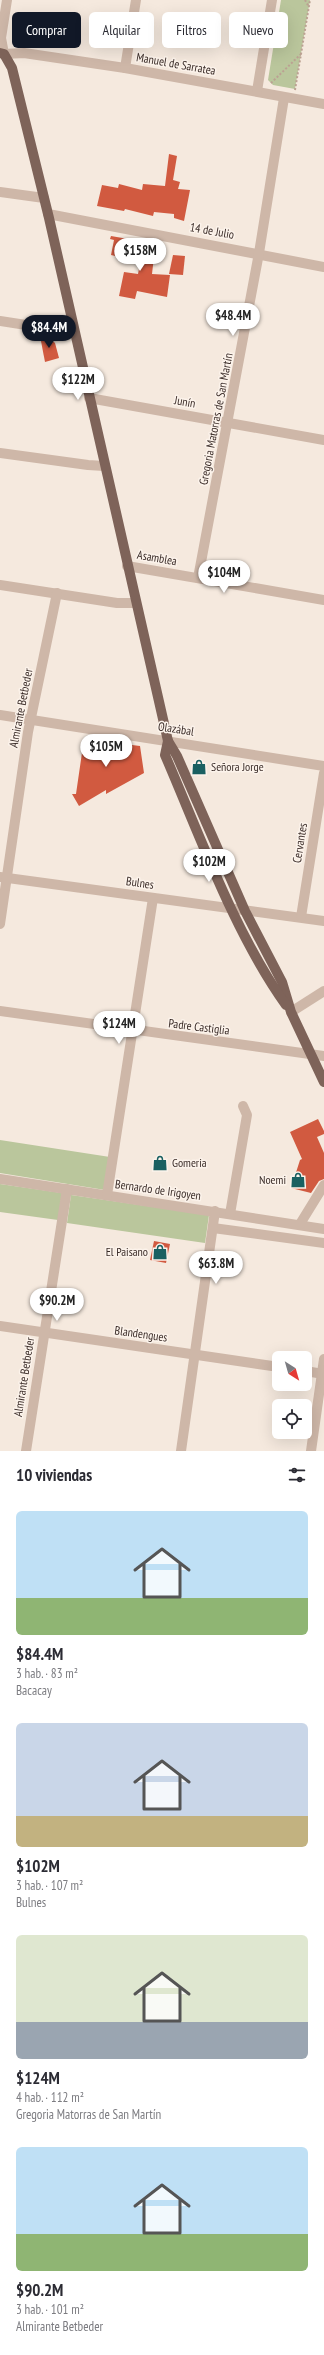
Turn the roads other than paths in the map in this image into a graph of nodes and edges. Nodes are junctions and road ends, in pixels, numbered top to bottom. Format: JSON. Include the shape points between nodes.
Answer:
{"nodes":[{"id":1,"x":7,"y":0,"type":"edge"},
{"id":2,"x":136,"y":0,"type":"edge"},
{"id":3,"x":272,"y":0,"type":"edge"},
{"id":4,"x":2,"y":53,"type":"edge"},
{"id":5,"x":125,"y":68,"type":"junction"},
{"id":6,"x":257,"y":91,"type":"junction"},
{"id":7,"x":290,"y":94,"type":"junction"},
{"id":8,"x":324,"y":104,"type":"edge"},
{"id":9,"x":0,"y":192,"type":"edge"},
{"id":10,"x":44,"y":198,"type":"junction"},
{"id":11,"x":48,"y":214,"type":"junction"},
{"id":12,"x":259,"y":253,"type":"junction"},
{"id":13,"x":324,"y":267,"type":"edge"},
{"id":14,"x":0,"y":320,"type":"edge"},
{"id":15,"x":73,"y":328,"type":"junction"},
{"id":16,"x":89,"y":398,"type":"junction"},
{"id":17,"x":228,"y":423,"type":"junction"},
{"id":18,"x":324,"y":440,"type":"edge"},
{"id":19,"x":0,"y":453,"type":"edge"},
{"id":20,"x":104,"y":466,"type":"junction"},
{"id":21,"x":127,"y":566,"type":"junction"},
{"id":22,"x":198,"y":578,"type":"junction"},
{"id":23,"x":0,"y":585,"type":"edge"},
{"id":24,"x":57,"y":593,"type":"junction"},
{"id":25,"x":324,"y":600,"type":"edge"},
{"id":26,"x":135,"y":603,"type":"junction"},
{"id":27,"x":0,"y":714,"type":"edge"},
{"id":28,"x":31,"y":719,"type":"junction"},
{"id":29,"x":168,"y":741,"type":"junction"},
{"id":30,"x":324,"y":766,"type":"edge"},
{"id":31,"x":324,"y":773,"type":"edge"},
{"id":32,"x":3,"y":877,"type":"edge"},
{"id":33,"x":153,"y":898,"type":"junction"},
{"id":34,"x":232,"y":908,"type":"junction"},
{"id":35,"x":245,"y":911,"type":"junction"},
{"id":36,"x":301,"y":917,"type":"junction"},
{"id":37,"x":324,"y":920,"type":"edge"},
{"id":38,"x":0,"y":924,"type":"edge"},
{"id":39,"x":324,"y":991,"type":"edge"},
{"id":40,"x":0,"y":1011,"type":"edge"},
{"id":41,"x":291,"y":1012,"type":"junction"},
{"id":42,"x":132,"y":1031,"type":"junction"},
{"id":43,"x":310,"y":1054,"type":"junction"},
{"id":44,"x":324,"y":1056,"type":"edge"},
{"id":45,"x":324,"y":1082,"type":"edge"},
{"id":46,"x":243,"y":1106,"type":"dead end"},
{"id":47,"x":0,"y":1180,"type":"edge"},
{"id":48,"x":324,"y":1185,"type":"edge"},
{"id":49,"x":67,"y":1189,"type":"junction"},
{"id":50,"x":107,"y":1195,"type":"junction"},
{"id":51,"x":215,"y":1211,"type":"junction"},
{"id":52,"x":230,"y":1214,"type":"junction"},
{"id":53,"x":300,"y":1224,"type":"junction"},
{"id":54,"x":324,"y":1227,"type":"edge"},
{"id":55,"x":213,"y":1228,"type":"junction"},
{"id":56,"x":324,"y":1243,"type":"edge"},
{"id":57,"x":0,"y":1326,"type":"edge"},
{"id":58,"x":44,"y":1333,"type":"junction"},
{"id":59,"x":196,"y":1355,"type":"junction"},
{"id":60,"x":324,"y":1359,"type":"edge"},
{"id":61,"x":272,"y":1366,"type":"edge"},
{"id":62,"x":312,"y":1372,"type":"edge"},
{"id":63,"x":323,"y":1374,"type":"edge"},
{"id":64,"x":26,"y":1451,"type":"edge"},
{"id":65,"x":181,"y":1451,"type":"edge"},
{"id":66,"x":310,"y":1451,"type":"edge"}],
"edges":[{"from":1,"to":4,"type":"street","via":[[1,38]]},
{"from":2,"to":5,"type":"street"},
{"from":3,"to":6,"type":"street"},
{"from":4,"to":5,"type":"street","name":"Manuel de Sarratea","via":[[24,53]]},
{"from":4,"to":10,"type":"main road","via":[[12,68]]},
{"from":5,"to":6,"type":"street","name":"Manuel de Sarratea"},
{"from":6,"to":7,"type":"street","name":"Manuel de Sarratea"},
{"from":7,"to":8,"type":"street","name":"Manuel de Sarratea"},
{"from":7,"to":12,"type":"street","name":"Gregoria Matorras de San Martín"},
{"from":9,"to":10,"type":"street"},
{"from":10,"to":11,"type":"main road"},
{"from":11,"to":12,"type":"street","name":"14 de Julio"},
{"from":11,"to":15,"type":"main road"},
{"from":12,"to":13,"type":"street","name":"14 de Julio"},
{"from":12,"to":17,"type":"street","name":"Gregoria Matorras de San Martín"},
{"from":14,"to":15,"type":"street","via":[[52,329]]},
{"from":15,"to":16,"type":"main road"},
{"from":16,"to":17,"type":"street","name":"Junín"},
{"from":16,"to":20,"type":"main road"},
{"from":17,"to":18,"type":"street","name":"Junín"},
{"from":17,"to":22,"type":"street","name":"Gregoria Matorras de San Martín"},
{"from":19,"to":20,"type":"street"},
{"from":20,"to":21,"type":"main road"},
{"from":21,"to":22,"type":"street","name":"Asamblea"},
{"from":21,"to":26,"type":"main road"},
{"from":22,"to":25,"type":"street","name":"Asamblea"},
{"from":23,"to":24,"type":"street"},
{"from":24,"to":26,"type":"street"},
{"from":24,"to":28,"type":"street","name":"Almirante Betbeder"},
{"from":26,"to":29,"type":"main road"},
{"from":27,"to":28,"type":"street","name":"Olazábal"},
{"from":28,"to":29,"type":"street","name":"Olazábal"},
{"from":28,"to":32,"type":"street","name":"Almirante Betbeder"},
{"from":29,"to":30,"type":"street","name":"Olazábal"},
{"from":29,"to":34,"type":"main road","via":[[166,755]]},
{"from":29,"to":35,"type":"main road","via":[[177,756]]},
{"from":31,"to":36,"type":"street","name":"Cervantes"},
{"from":32,"to":33,"type":"street","name":"Bulnes"},
{"from":32,"to":38,"type":"street","name":"Almirante Betbeder"},
{"from":33,"to":34,"type":"street","name":"Bulnes"},
{"from":33,"to":42,"type":"street"},
{"from":34,"to":35,"type":"street","name":"Bulnes"},
{"from":34,"to":41,"type":"main road","via":[[273,986]]},
{"from":35,"to":36,"type":"street","name":"Bulnes"},
{"from":35,"to":41,"type":"main road","via":[[282,982]]},
{"from":36,"to":37,"type":"street","name":"Bulnes"},
{"from":39,"to":41,"type":"street"},
{"from":40,"to":42,"type":"street","name":"Padre Castiglia"},
{"from":41,"to":43,"type":"main road"},
{"from":42,"to":43,"type":"street","name":"Padre Castiglia"},
{"from":42,"to":50,"type":"street"},
{"from":43,"to":44,"type":"street","name":"Padre Castiglia"},
{"from":43,"to":45,"type":"main road"},
{"from":46,"to":52,"type":"street","via":[[247,1115]]},
{"from":47,"to":49,"type":"street","name":"Bernardo de Irigoyen"},
{"from":48,"to":53,"type":"street"},
{"from":49,"to":50,"type":"street","name":"Bernardo de Irigoyen"},
{"from":49,"to":58,"type":"street","name":"Almirante Betbeder"},
{"from":50,"to":51,"type":"street","name":"Bernardo de Irigoyen"},
{"from":51,"to":52,"type":"street","name":"Bernardo de Irigoyen"},
{"from":51,"to":55,"type":"street"},
{"from":52,"to":53,"type":"street","name":"Bernardo de Irigoyen"},
{"from":53,"to":54,"type":"street","name":"Bernardo de Irigoyen"},
{"from":55,"to":56,"type":"street"},
{"from":55,"to":59,"type":"street"},
{"from":57,"to":58,"type":"street","name":"Blandengues"},
{"from":58,"to":59,"type":"street","name":"Blandengues"},
{"from":58,"to":64,"type":"street","name":"Almirante Betbeder"},
{"from":59,"to":61,"type":"street","name":"Blandengues"},
{"from":59,"to":65,"type":"street"},
{"from":60,"to":63,"type":"street"},
{"from":62,"to":63,"type":"street"},
{"from":63,"to":66,"type":"street"}]}
